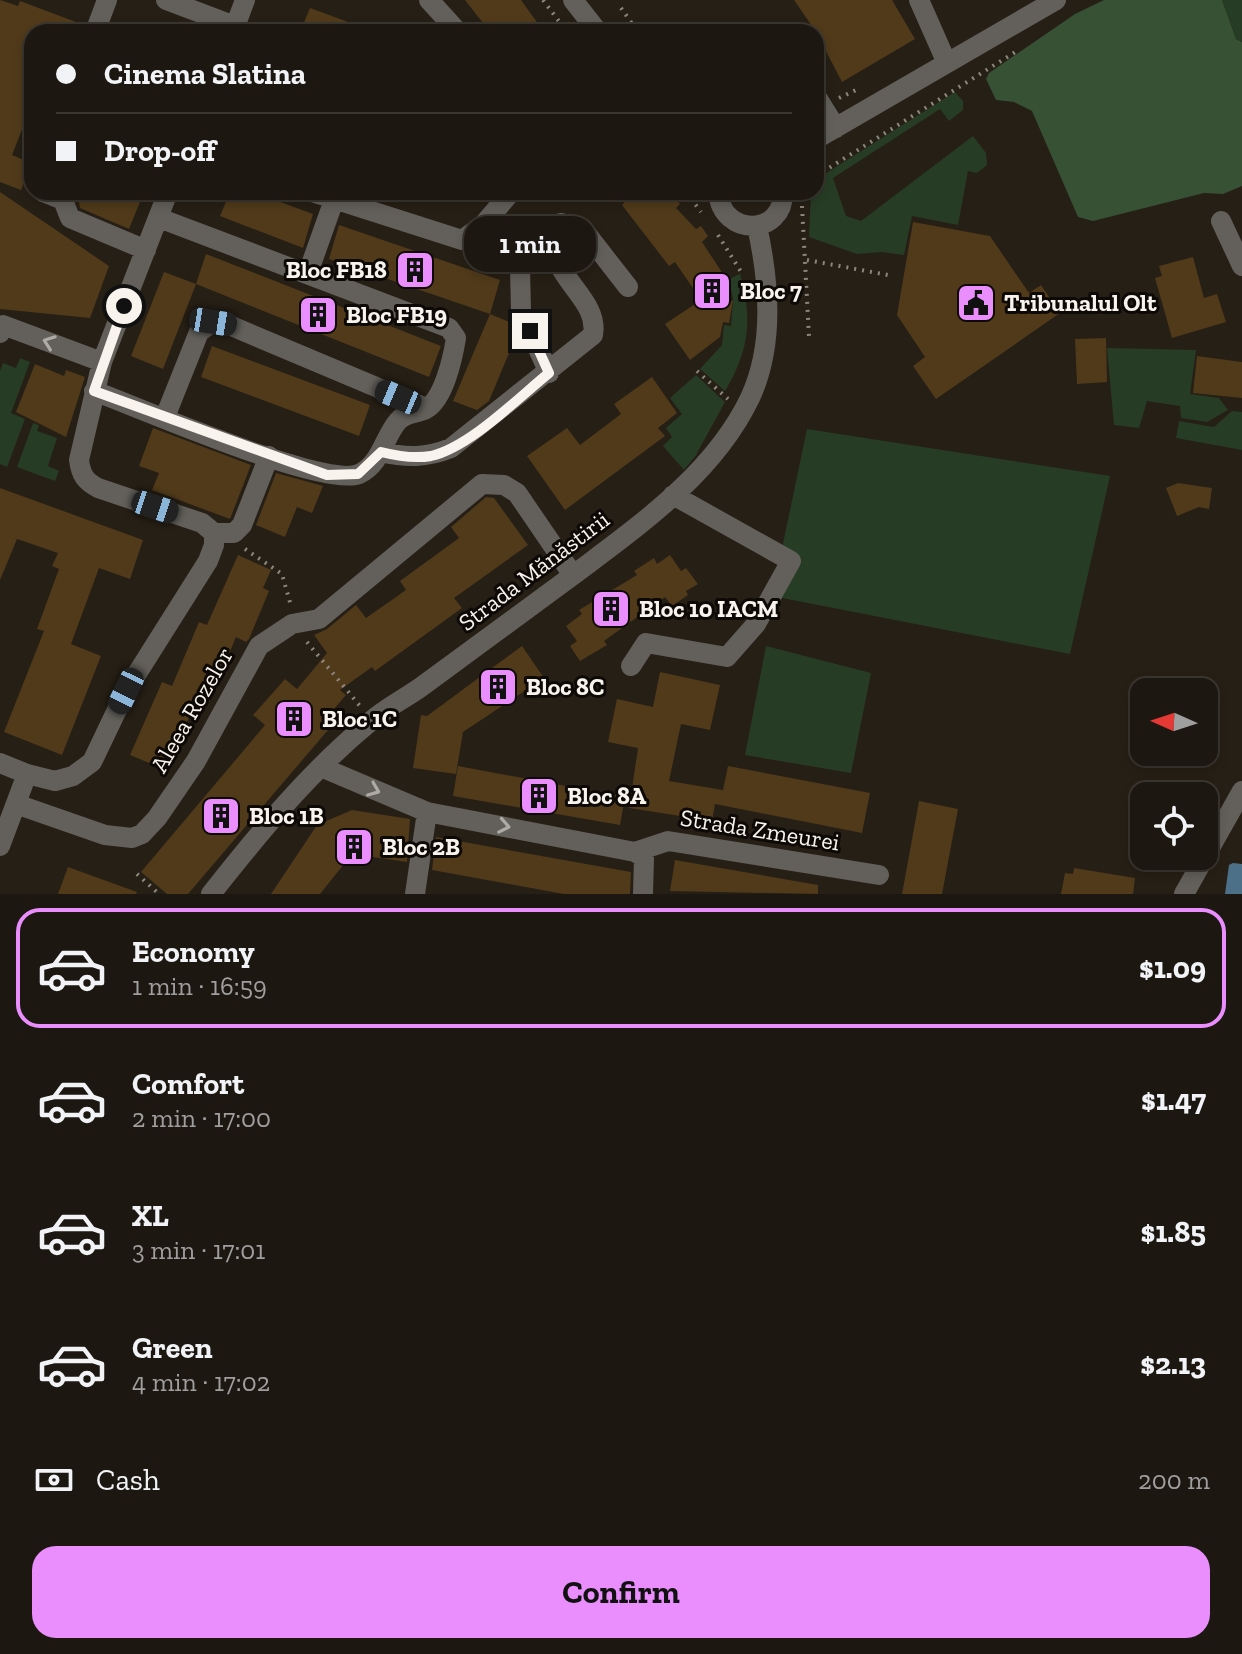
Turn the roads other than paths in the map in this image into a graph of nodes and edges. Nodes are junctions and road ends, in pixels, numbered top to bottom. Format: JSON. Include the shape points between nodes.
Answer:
{"nodes":[{"id":1,"x":107,"y":0,"type":"edge"},
{"id":2,"x":166,"y":0,"type":"edge"},
{"id":3,"x":245,"y":0,"type":"edge"},
{"id":4,"x":429,"y":0,"type":"edge"},
{"id":5,"x":573,"y":0,"type":"edge"},
{"id":6,"x":919,"y":0,"type":"edge"},
{"id":7,"x":1056,"y":0,"type":"edge"},
{"id":8,"x":98,"y":24,"type":"edge"},
{"id":9,"x":222,"y":24,"type":"edge"},
{"id":10,"x":236,"y":24,"type":"edge"},
{"id":11,"x":451,"y":24,"type":"edge"},
{"id":12,"x":592,"y":24,"type":"edge"},
{"id":13,"x":946,"y":61,"type":"junction"},
{"id":14,"x":824,"y":109,"type":"edge"},
{"id":15,"x":836,"y":128,"type":"junction"},
{"id":16,"x":824,"y":135,"type":"edge"},
{"id":17,"x":63,"y":200,"type":"edge"},
{"id":18,"x":165,"y":200,"type":"edge"},
{"id":19,"x":334,"y":200,"type":"joint"},
{"id":20,"x":504,"y":200,"type":"edge"},
{"id":21,"x":719,"y":200,"type":"edge"},
{"id":22,"x":780,"y":200,"type":"edge"},
{"id":23,"x":159,"y":218,"type":"junction"},
{"id":24,"x":1221,"y":221,"type":"dead end"},
{"id":25,"x":483,"y":225,"type":"junction"},
{"id":26,"x":757,"y":226,"type":"junction"},
{"id":27,"x":146,"y":250,"type":"junction"},
{"id":28,"x":1242,"y":266,"type":"edge"},
{"id":29,"x":308,"y":273,"type":"junction"},
{"id":30,"x":628,"y":287,"type":"dead end"},
{"id":31,"x":0,"y":333,"type":"edge"},
{"id":32,"x":102,"y":362,"type":"junction"},
{"id":33,"x":549,"y":373,"type":"junction"},
{"id":34,"x":94,"y":391,"type":"junction"},
{"id":35,"x":426,"y":408,"type":"junction"},
{"id":36,"x":165,"y":417,"type":"junction"},
{"id":37,"x":381,"y":452,"type":"junction"},
{"id":38,"x":269,"y":456,"type":"junction"},
{"id":39,"x":673,"y":495,"type":"junction"},
{"id":40,"x":214,"y":533,"type":"junction"},
{"id":41,"x":573,"y":575,"type":"junction"},
{"id":42,"x":631,"y":666,"type":"dead end"},
{"id":43,"x":0,"y":763,"type":"edge"},
{"id":44,"x":321,"y":767,"type":"junction"},
{"id":45,"x":27,"y":774,"type":"junction"},
{"id":46,"x":1242,"y":791,"type":"edge"},
{"id":47,"x":16,"y":804,"type":"junction"},
{"id":48,"x":427,"y":812,"type":"junction"},
{"id":49,"x":0,"y":846,"type":"edge"},
{"id":50,"x":635,"y":852,"type":"junction"},
{"id":51,"x":879,"y":875,"type":"dead end"},
{"id":52,"x":211,"y":894,"type":"edge"},
{"id":53,"x":415,"y":894,"type":"edge"},
{"id":54,"x":643,"y":894,"type":"edge"},
{"id":55,"x":1184,"y":894,"type":"edge"}],
"edges":[{"from":1,"to":8,"type":"street"},
{"from":2,"to":9,"type":"street"},
{"from":3,"to":10,"type":"street"},
{"from":4,"to":11,"type":"street"},
{"from":5,"to":12,"type":"street"},
{"from":6,"to":13,"type":"street"},
{"from":7,"to":13,"type":"street"},
{"from":13,"to":15,"type":"street"},
{"from":14,"to":15,"type":"street"},
{"from":15,"to":16,"type":"street"},
{"from":17,"to":27,"type":"street","via":[[70,218]]},
{"from":18,"to":23,"type":"street"},
{"from":19,"to":25,"type":"street","via":[[454,240]]},
{"from":19,"to":29,"type":"street"},
{"from":20,"to":25,"type":"street"},
{"from":21,"to":26,"type":"street","via":[[730,219]]},
{"from":22,"to":26,"type":"street","via":[[775,216]]},
{"from":23,"to":27,"type":"street"},
{"from":23,"to":29,"type":"street"},
{"from":24,"to":28,"type":"street"},
{"from":25,"to":33,"type":"street","via":[[520,268],[521,311]]},
{"from":26,"to":39,"type":"street","name":"Strada Mănăstirii","via":[[768,325],[751,397],[725,438]]},
{"from":27,"to":32,"type":"street"},
{"from":29,"to":35,"type":"street","via":[[449,328],[456,338],[454,351],[436,399]]},
{"from":30,"to":33,"type":"street","via":[[582,228],[561,223],[554,229],[551,245],[557,265],[595,324],[593,335]]},
{"from":32,"to":31,"type":"street","one_way":true,"via":[[3,325]]},
{"from":32,"to":34,"type":"street"},
{"from":33,"to":37,"type":"street","via":[[451,448],[418,457]]},
{"from":34,"to":36,"type":"street"},
{"from":34,"to":40,"type":"street","via":[[79,460],[84,478],[98,488],[202,523]]},
{"from":35,"to":36,"type":"street","via":[[213,322],[199,332]]},
{"from":35,"to":37,"type":"street","via":[[404,415]]},
{"from":36,"to":38,"type":"street"},
{"from":37,"to":38,"type":"street","via":[[368,467],[347,476],[306,470]]},
{"from":38,"to":40,"type":"street","via":[[242,525],[234,533]]},
{"from":39,"to":41,"type":"street","name":"Strada Mănăstirii"},
{"from":39,"to":42,"type":"street","via":[[791,561],[756,624],[727,657],[646,643]]},
{"from":40,"to":45,"type":"street","via":[[208,561],[126,691],[92,762],[55,781]]},
{"from":41,"to":44,"type":"street","name":"Strada Mănăstirii","via":[[372,720]]},
{"from":41,"to":47,"type":"street","name":"Aleea Rozelor","via":[[517,493],[504,485],[482,484],[319,619],[292,624],[259,646],[196,761],[142,834],[105,835]]},
{"from":43,"to":45,"type":"street"},
{"from":44,"to":48,"type":"street","name":"Strada Zmeurei","one_way":true},
{"from":44,"to":52,"type":"street","name":"Strada Mănăstirii"},
{"from":45,"to":47,"type":"street"},
{"from":46,"to":55,"type":"street"},
{"from":47,"to":49,"type":"street"},
{"from":48,"to":50,"type":"street","name":"Strada Zmeurei","one_way":true},
{"from":48,"to":53,"type":"street"},
{"from":50,"to":51,"type":"street","name":"Strada Zmeurei","via":[[668,841]]},
{"from":50,"to":54,"type":"street","via":[[646,867]]}]}
